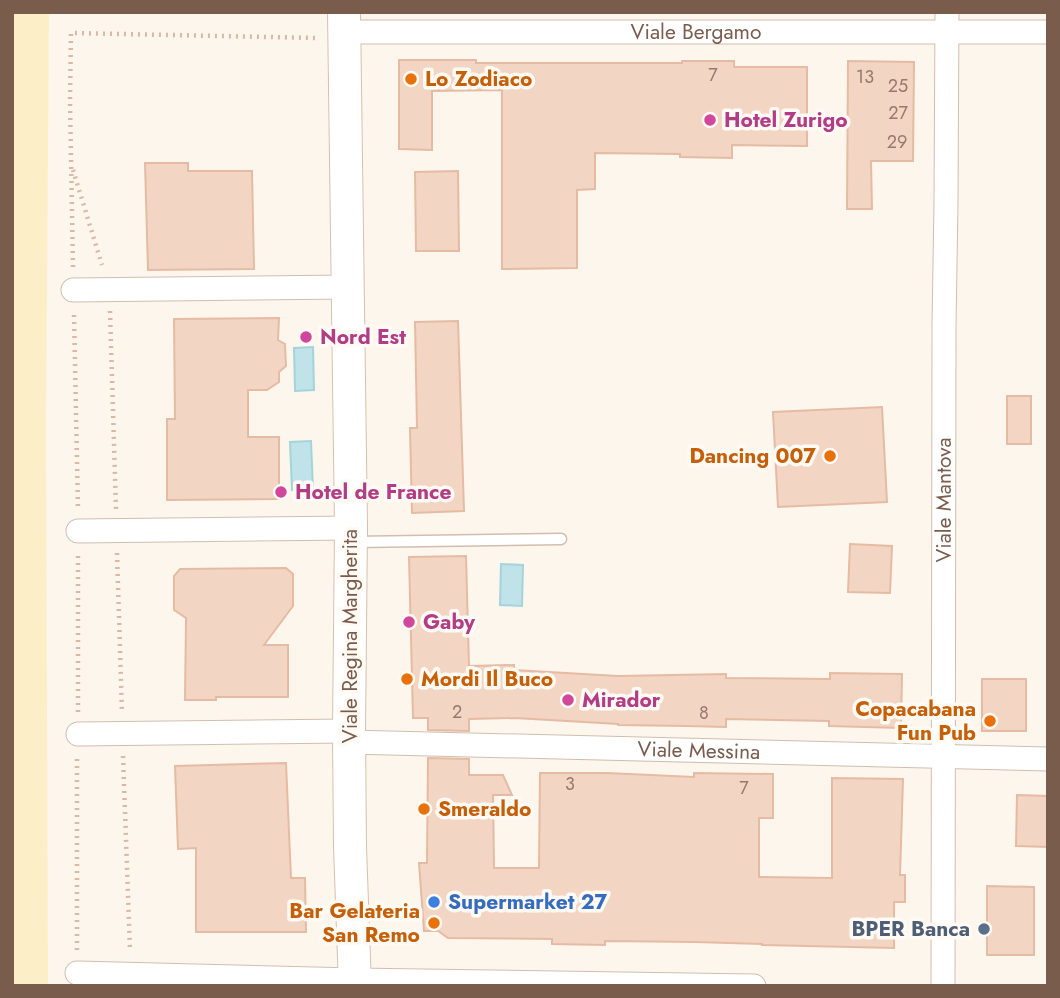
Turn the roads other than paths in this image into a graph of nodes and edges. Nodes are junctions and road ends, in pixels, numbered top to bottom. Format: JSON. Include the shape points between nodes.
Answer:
{"nodes":[{"id":1,"x":946,"y":22,"type":"edge"},
{"id":2,"x":344,"y":28,"type":"edge"},
{"id":3,"x":1048,"y":32,"type":"edge"},
{"id":4,"x":347,"y":287,"type":"junction"},
{"id":5,"x":73,"y":290,"type":"road end"},
{"id":6,"x":78,"y":531,"type":"road end"},
{"id":7,"x":351,"y":535,"type":"junction"},
{"id":8,"x":561,"y":539,"type":"dead end"},
{"id":9,"x":78,"y":734,"type":"road end"},
{"id":10,"x":349,"y":736,"type":"junction"},
{"id":11,"x":944,"y":757,"type":"junction"},
{"id":12,"x":1048,"y":759,"type":"edge"},
{"id":13,"x":77,"y":973,"type":"road end"},
{"id":14,"x":355,"y":983,"type":"edge"},
{"id":15,"x":754,"y":986,"type":"edge"},
{"id":16,"x":943,"y":986,"type":"edge"}],
"edges":[{"from":1,"to":2,"type":"street","name":"Viale Bergamo"},
{"from":1,"to":3,"type":"street","name":"Viale Bergamo"},
{"from":1,"to":11,"type":"street","name":"Viale Mantova"},
{"from":2,"to":4,"type":"street","name":"Viale Regina Margherita"},
{"from":4,"to":5,"type":"street"},
{"from":4,"to":7,"type":"street","name":"Viale Regina Margherita"},
{"from":6,"to":7,"type":"street"},
{"from":7,"to":8,"type":"lane"},
{"from":7,"to":10,"type":"street","name":"Viale Regina Margherita"},
{"from":9,"to":10,"type":"street","name":"Viale Messina"},
{"from":10,"to":11,"type":"street","name":"Viale Messina"},
{"from":10,"to":14,"type":"street","name":"Viale Regina Margherita"},
{"from":11,"to":12,"type":"street","name":"Viale Messina"},
{"from":11,"to":16,"type":"street","name":"Viale Mantova"},
{"from":13,"to":14,"type":"street"},
{"from":14,"to":15,"type":"street"}]}
